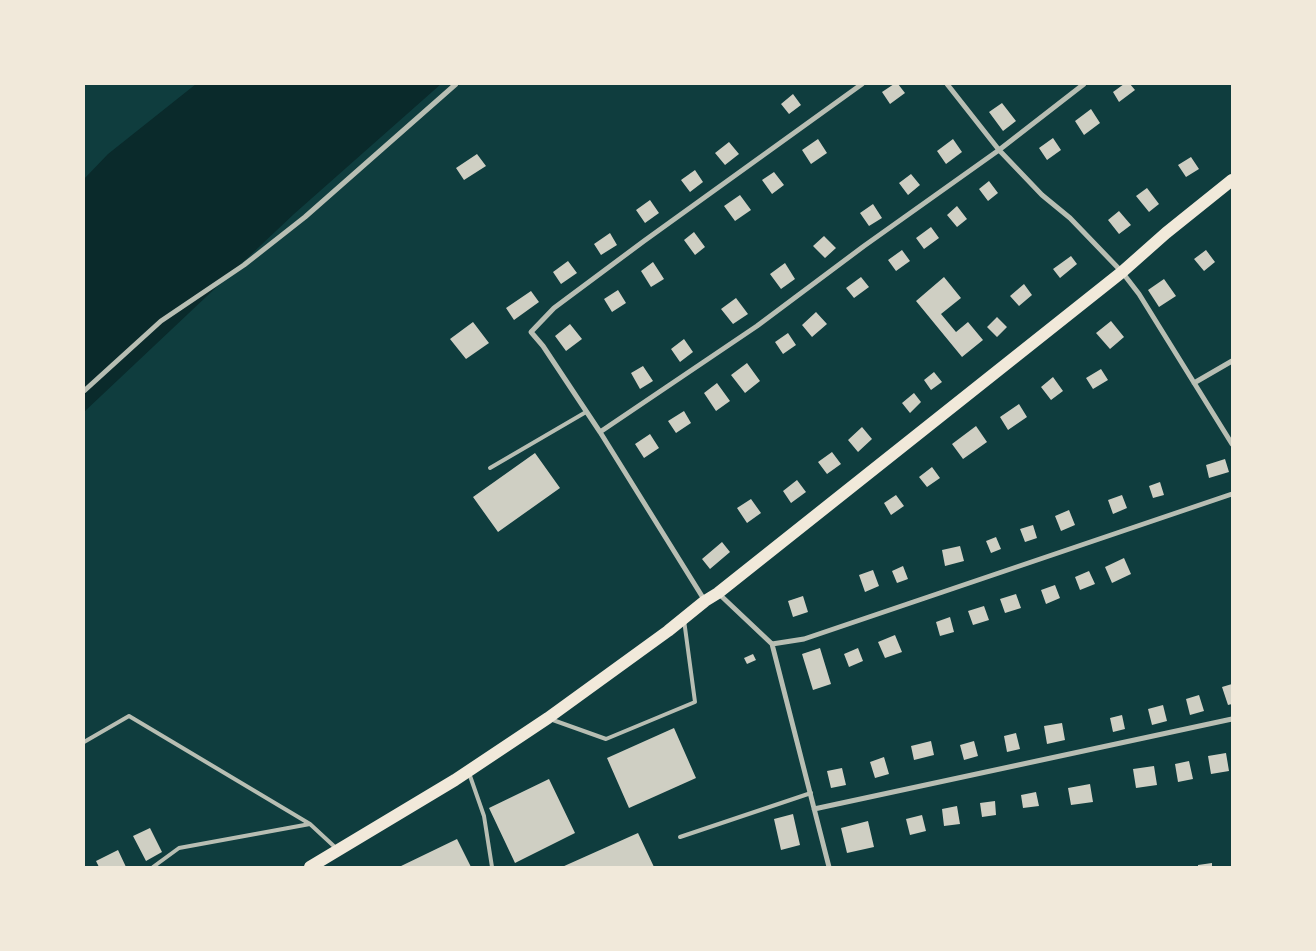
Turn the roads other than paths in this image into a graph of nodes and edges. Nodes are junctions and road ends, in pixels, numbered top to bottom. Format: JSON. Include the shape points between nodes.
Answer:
{"nodes":[{"id":1,"x":456,"y":84,"type":"edge"},
{"id":2,"x":862,"y":84,"type":"edge"},
{"id":3,"x":947,"y":84,"type":"edge"},
{"id":4,"x":1084,"y":84,"type":"edge"},
{"id":5,"x":999,"y":150,"type":"junction"},
{"id":6,"x":1232,"y":180,"type":"edge"},
{"id":7,"x":1122,"y":272,"type":"junction"},
{"id":8,"x":1232,"y":361,"type":"edge"},
{"id":9,"x":1194,"y":383,"type":"junction"},
{"id":10,"x":84,"y":391,"type":"edge"},
{"id":11,"x":586,"y":412,"type":"junction"},
{"id":12,"x":600,"y":432,"type":"junction"},
{"id":13,"x":1232,"y":444,"type":"edge"},
{"id":14,"x":490,"y":468,"type":"dead end"},
{"id":15,"x":1232,"y":494,"type":"edge"},
{"id":16,"x":718,"y":593,"type":"junction"},
{"id":17,"x":705,"y":601,"type":"junction"},
{"id":18,"x":684,"y":618,"type":"junction"},
{"id":19,"x":772,"y":644,"type":"junction"},
{"id":20,"x":548,"y":718,"type":"junction"},
{"id":21,"x":1232,"y":719,"type":"edge"},
{"id":22,"x":84,"y":742,"type":"edge"},
{"id":23,"x":468,"y":771,"type":"junction"},
{"id":24,"x":811,"y":793,"type":"junction"},
{"id":25,"x":814,"y":808,"type":"junction"},
{"id":26,"x":310,"y":824,"type":"junction"},
{"id":27,"x":680,"y":837,"type":"dead end"},
{"id":28,"x":339,"y":850,"type":"junction"},
{"id":29,"x":153,"y":867,"type":"edge"},
{"id":30,"x":310,"y":867,"type":"edge"},
{"id":31,"x":492,"y":867,"type":"edge"},
{"id":32,"x":829,"y":867,"type":"edge"}],
"edges":[{"from":1,"to":10,"type":"street","via":[[305,217],[244,265],[161,321]]},
{"from":2,"to":11,"type":"street","via":[[554,308],[531,332]]},
{"from":3,"to":5,"type":"street"},
{"from":4,"to":5,"type":"street"},
{"from":5,"to":7,"type":"street"},
{"from":5,"to":12,"type":"street","via":[[756,326]]},
{"from":6,"to":7,"type":"highway"},
{"from":7,"to":9,"type":"street"},
{"from":7,"to":16,"type":"highway"},
{"from":8,"to":9,"type":"street"},
{"from":9,"to":13,"type":"street"},
{"from":11,"to":12,"type":"street"},
{"from":11,"to":14,"type":"lane"},
{"from":12,"to":17,"type":"street"},
{"from":15,"to":19,"type":"street","via":[[804,639]]},
{"from":16,"to":17,"type":"highway"},
{"from":16,"to":19,"type":"street"},
{"from":17,"to":18,"type":"highway"},
{"from":18,"to":20,"type":"highway"},
{"from":18,"to":20,"type":"lane","via":[[695,702],[606,739]]},
{"from":19,"to":24,"type":"street"},
{"from":20,"to":23,"type":"highway"},
{"from":21,"to":25,"type":"street"},
{"from":22,"to":26,"type":"lane","via":[[128,716]]},
{"from":23,"to":28,"type":"highway"},
{"from":23,"to":31,"type":"lane","via":[[484,816]]},
{"from":24,"to":25,"type":"street"},
{"from":24,"to":27,"type":"lane"},
{"from":25,"to":32,"type":"street"},
{"from":26,"to":28,"type":"lane"},
{"from":26,"to":29,"type":"lane","via":[[178,848]]},
{"from":28,"to":30,"type":"highway"}]}
